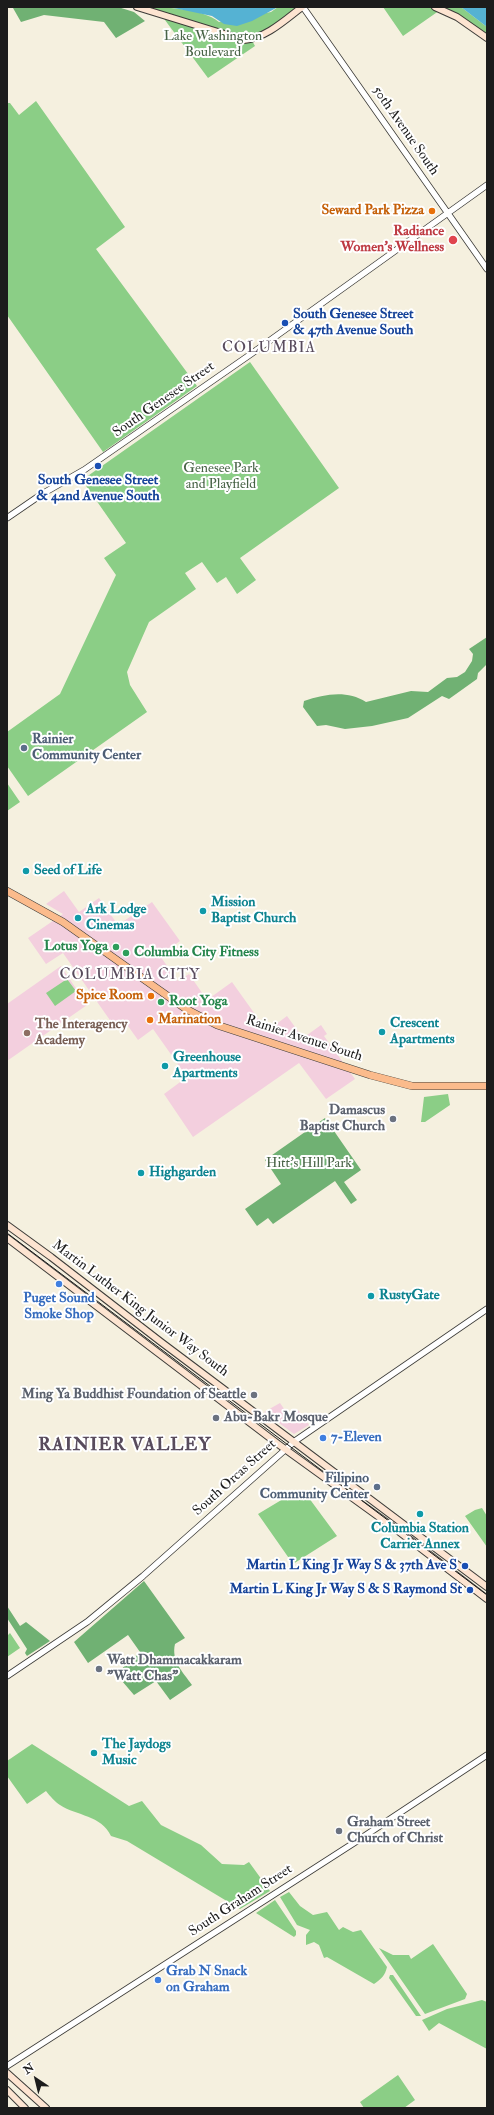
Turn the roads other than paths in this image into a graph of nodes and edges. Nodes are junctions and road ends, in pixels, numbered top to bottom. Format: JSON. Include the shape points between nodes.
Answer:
{"nodes":[{"id":1,"x":137,"y":7,"type":"edge"},
{"id":2,"x":303,"y":7,"type":"edge"},
{"id":3,"x":435,"y":7,"type":"edge"},
{"id":4,"x":487,"y":38,"type":"edge"},
{"id":5,"x":487,"y":186,"type":"edge"},
{"id":6,"x":449,"y":213,"type":"junction"},
{"id":7,"x":487,"y":269,"type":"edge"},
{"id":8,"x":7,"y":518,"type":"edge"},
{"id":9,"x":7,"y":891,"type":"edge"},
{"id":10,"x":487,"y":1086,"type":"edge"},
{"id":11,"x":7,"y":1225,"type":"edge"},
{"id":12,"x":7,"y":1238,"type":"edge"},
{"id":13,"x":487,"y":1309,"type":"edge"},
{"id":14,"x":295,"y":1442,"type":"junction"},
{"id":15,"x":285,"y":1449,"type":"junction"},
{"id":16,"x":487,"y":1587,"type":"edge"},
{"id":17,"x":487,"y":1599,"type":"edge"},
{"id":18,"x":7,"y":1676,"type":"edge"},
{"id":19,"x":487,"y":1755,"type":"edge"},
{"id":20,"x":7,"y":2066,"type":"edge"},
{"id":21,"x":7,"y":2073,"type":"edge"},
{"id":22,"x":7,"y":2090,"type":"edge"},
{"id":23,"x":26,"y":2108,"type":"edge"},
{"id":24,"x":46,"y":2108,"type":"edge"}],
"edges":[{"from":1,"to":2,"type":"main road","via":[[244,40],[266,33]]},
{"from":2,"to":6,"type":"street","name":"50th Avenue South"},
{"from":3,"to":4,"type":"main road","via":[[457,17]]},
{"from":5,"to":6,"type":"street","name":"South Genesee Street"},
{"from":6,"to":7,"type":"street","name":"50th Avenue South"},
{"from":6,"to":8,"type":"street","name":"South Genesee Street","via":[[94,463]]},
{"from":9,"to":10,"type":"main road","name":"Rainier Avenue South","via":[[64,922],[186,1009],[216,1025],[412,1086]]},
{"from":11,"to":14,"type":"main road","name":"Martin Luther King Junior Way South"},
{"from":12,"to":15,"type":"main road","name":"Martin Luther King Junior Way South"},
{"from":13,"to":14,"type":"street","name":"South Orcas Street"},
{"from":14,"to":15,"type":"street","name":"South Orcas Street"},
{"from":14,"to":16,"type":"main road","name":"Martin Luther King Junior Way South"},
{"from":15,"to":17,"type":"main road","name":"Martin Luther King Junior Way South"},
{"from":15,"to":18,"type":"street","name":"South Orcas Street","via":[[143,1576],[87,1622]]},
{"from":19,"to":20,"type":"street","name":"South Graham Street"},
{"from":21,"to":24,"type":"main road"},
{"from":22,"to":23,"type":"main road"}]}
